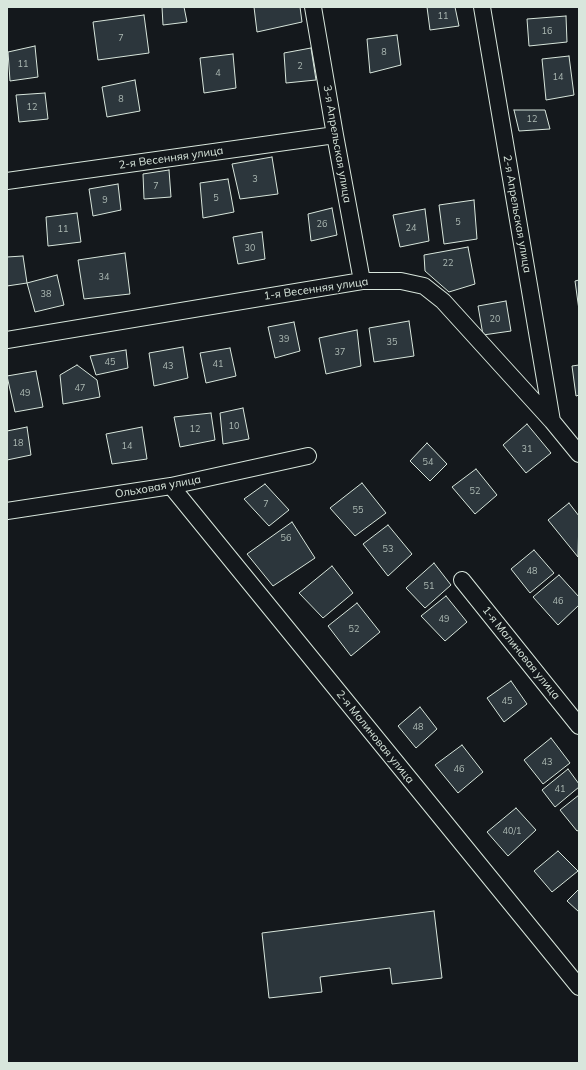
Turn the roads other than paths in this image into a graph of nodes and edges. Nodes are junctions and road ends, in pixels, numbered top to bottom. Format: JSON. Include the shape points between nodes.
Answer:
{"nodes":[{"id":1,"x":313,"y":7,"type":"edge"},
{"id":2,"x":482,"y":7,"type":"edge"},
{"id":3,"x":335,"y":135,"type":"junction"},
{"id":4,"x":7,"y":181,"type":"edge"},
{"id":5,"x":362,"y":281,"type":"junction"},
{"id":6,"x":7,"y":340,"type":"edge"},
{"id":7,"x":552,"y":421,"type":"junction"},
{"id":8,"x":579,"y":454,"type":"edge"},
{"id":9,"x":308,"y":456,"type":"dead end"},
{"id":10,"x":171,"y":486,"type":"junction"},
{"id":11,"x":7,"y":512,"type":"edge"},
{"id":12,"x":462,"y":580,"type":"dead end"},
{"id":13,"x":579,"y":726,"type":"edge"},
{"id":14,"x":579,"y":987,"type":"edge"}],
"edges":[{"from":1,"to":3,"type":"street","name":"3-я Апрельская улица"},
{"from":2,"to":7,"type":"street","name":"2-я Апрельская улица"},
{"from":3,"to":4,"type":"street","name":"2-я Весенняя улица"},
{"from":3,"to":5,"type":"street","name":"3-я Апрельская улица"},
{"from":5,"to":6,"type":"street","name":"1-я Весенняя улица"},
{"from":5,"to":7,"type":"street","name":"1-я Весенняя улица","via":[[401,281],[424,286],[443,301]]},
{"from":7,"to":8,"type":"street","name":"1-я Весенняя улица"},
{"from":9,"to":10,"type":"street","name":"Ольховая улица"},
{"from":10,"to":11,"type":"street","name":"Ольховая улица"},
{"from":10,"to":14,"type":"street","name":"2-я Малиновая улица"},
{"from":12,"to":13,"type":"street","name":"1-я Малиновая улица"}]}
